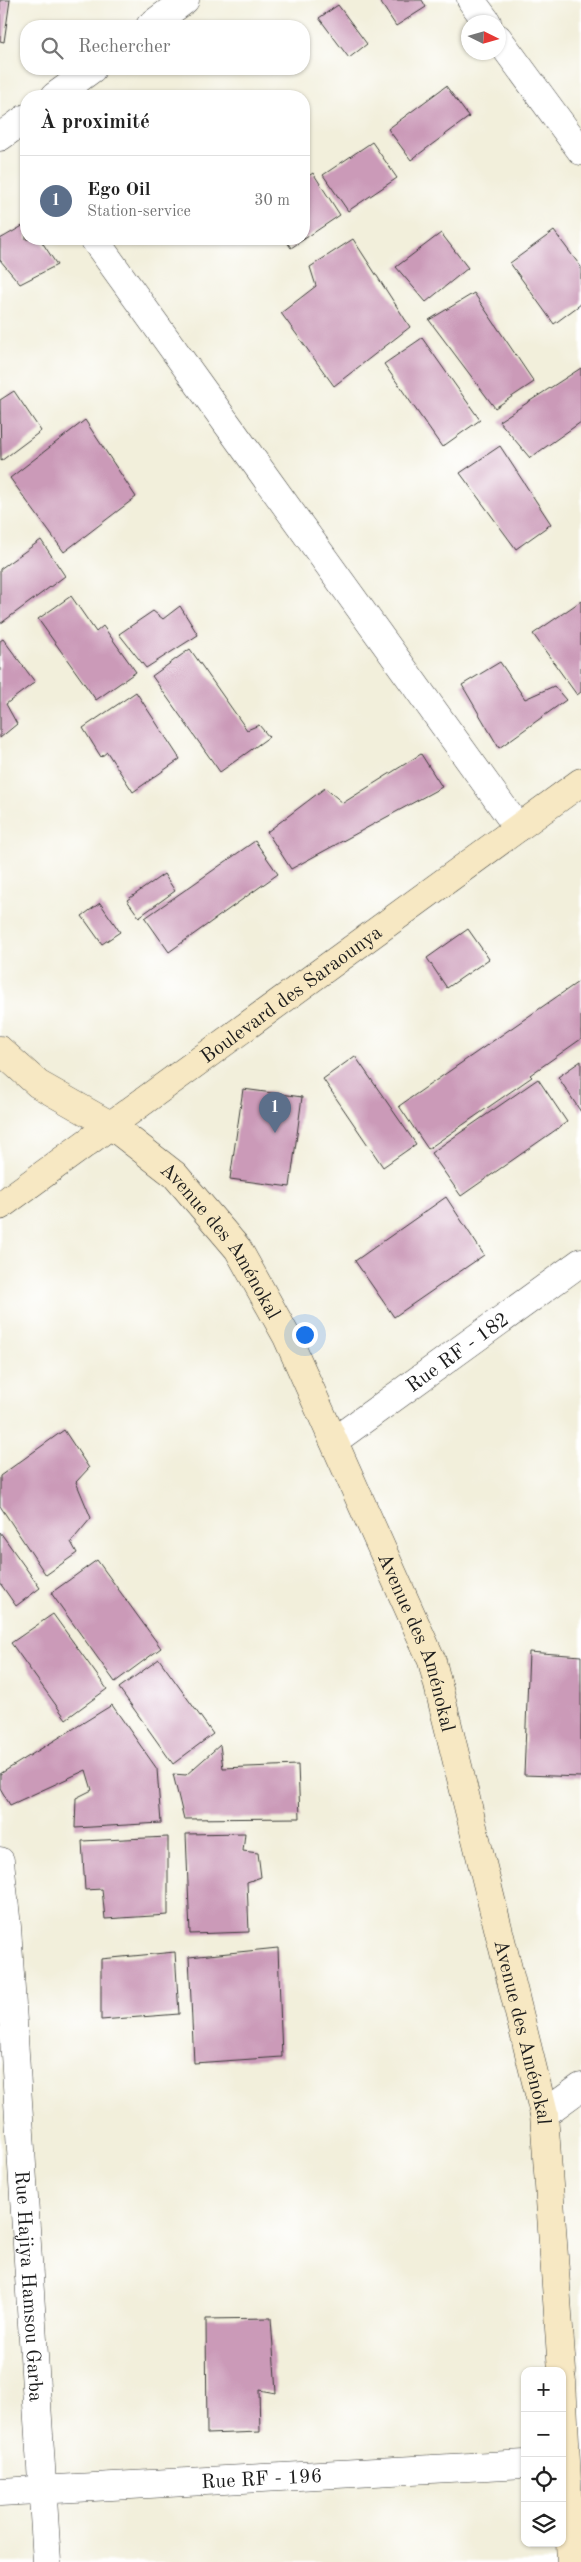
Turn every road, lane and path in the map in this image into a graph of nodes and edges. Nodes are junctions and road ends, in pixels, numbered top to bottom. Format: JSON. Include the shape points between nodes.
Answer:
{"nodes":[{"id":1,"x":185,"y":0,"type":"edge"},
{"id":2,"x":471,"y":0,"type":"edge"},
{"id":3,"x":482,"y":15,"type":"edge"},
{"id":4,"x":158,"y":20,"type":"edge"},
{"id":5,"x":506,"y":49,"type":"edge"},
{"id":6,"x":84,"y":75,"type":"edge"},
{"id":7,"x":63,"y":90,"type":"edge"},
{"id":8,"x":581,"y":151,"type":"edge"},
{"id":9,"x":98,"y":245,"type":"edge"},
{"id":10,"x":581,"y":782,"type":"edge"},
{"id":11,"x":518,"y":828,"type":"junction"},
{"id":12,"x":0,"y":1050,"type":"edge"},
{"id":13,"x":112,"y":1126,"type":"junction"},
{"id":14,"x":0,"y":1206,"type":"edge"},
{"id":15,"x":581,"y":1262,"type":"edge"},
{"id":16,"x":334,"y":1441,"type":"junction"},
{"id":17,"x":0,"y":1861,"type":"edge"},
{"id":18,"x":581,"y":2087,"type":"edge"},
{"id":19,"x":544,"y":2114,"type":"junction"},
{"id":20,"x":562,"y":2367,"type":"edge"},
{"id":21,"x":565,"y":2412,"type":"edge"},
{"id":22,"x":570,"y":2461,"type":"edge"},
{"id":23,"x":521,"y":2464,"type":"edge"},
{"id":24,"x":44,"y":2489,"type":"junction"},
{"id":25,"x":0,"y":2492,"type":"edge"},
{"id":26,"x":48,"y":2562,"type":"edge"},
{"id":27,"x":571,"y":2562,"type":"edge"}],
"edges":[{"from":1,"to":4,"type":"street"},
{"from":2,"to":3,"type":"street"},
{"from":5,"to":8,"type":"street"},
{"from":6,"to":7,"type":"street"},
{"from":9,"to":11,"type":"street"},
{"from":10,"to":11,"type":"main road","name":"Boulevard des Saraounya"},
{"from":11,"to":13,"type":"main road","name":"Boulevard des Saraounya"},
{"from":12,"to":13,"type":"main road","name":"Avenue des Aménokal","via":[[38,1084]]},
{"from":13,"to":14,"type":"main road","name":"Boulevard des Saraounya"},
{"from":13,"to":16,"type":"main road","name":"Avenue des Aménokal","via":[[175,1175],[238,1249],[287,1337]]},
{"from":15,"to":16,"type":"street","name":"Rue RF - 182"},
{"from":16,"to":19,"type":"main road","name":"Avenue des Aménokal","via":[[432,1662]]},
{"from":17,"to":24,"type":"street","name":"Rue Hajiya Hamsou Garba"},
{"from":18,"to":19,"type":"street"},
{"from":19,"to":20,"type":"main road","name":"Avenue des Aménokal"},
{"from":21,"to":22,"type":"main road"},
{"from":22,"to":27,"type":"main road"},
{"from":23,"to":24,"type":"street","name":"Rue RF - 196"},
{"from":24,"to":25,"type":"street","name":"Rue RF - 196"},
{"from":24,"to":26,"type":"street","name":"Rue Hajiya Hamsou Garba"}]}
